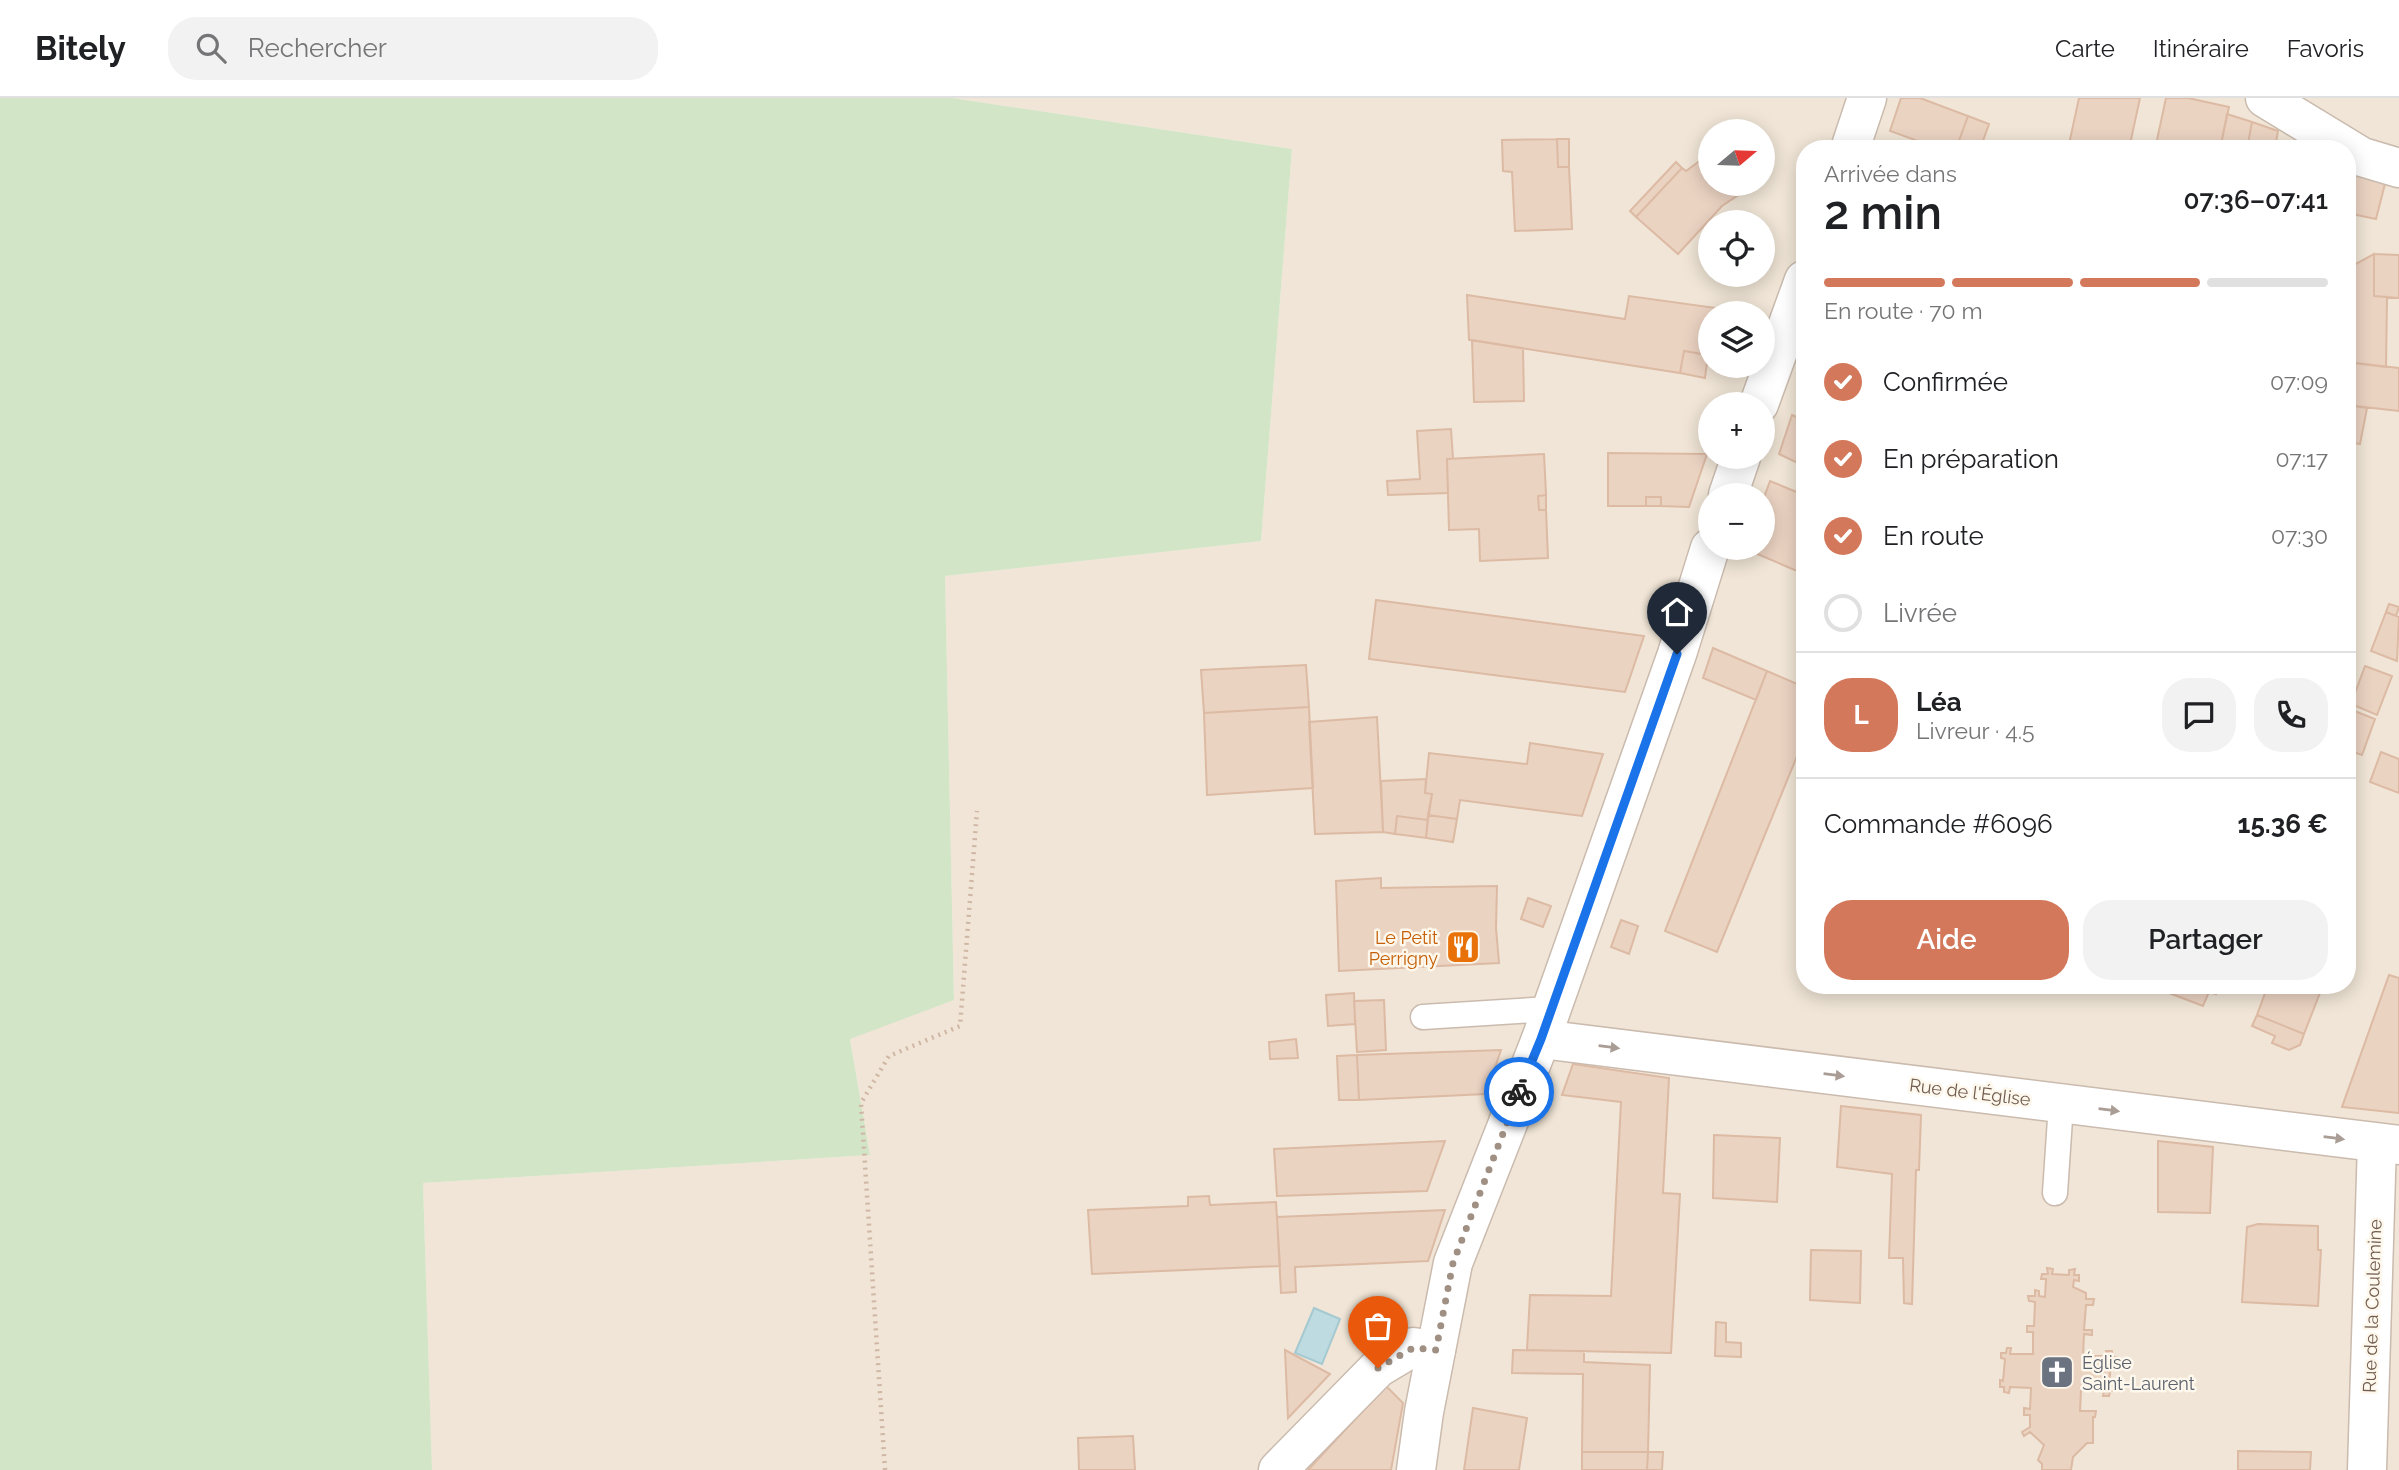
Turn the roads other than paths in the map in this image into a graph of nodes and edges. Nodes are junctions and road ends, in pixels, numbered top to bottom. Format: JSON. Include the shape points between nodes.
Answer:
{"nodes":[{"id":1,"x":1867,"y":98,"type":"edge"},
{"id":2,"x":2264,"y":98,"type":"edge"},
{"id":3,"x":1853,"y":140,"type":"edge"},
{"id":4,"x":2333,"y":140,"type":"edge"},
{"id":5,"x":2356,"y":154,"type":"edge"},
{"id":6,"x":2399,"y":169,"type":"edge"},
{"id":7,"x":1796,"y":302,"type":"edge"},
{"id":8,"x":1763,"y":392,"type":"edge"},
{"id":9,"x":1706,"y":560,"type":"edge"},
{"id":10,"x":1423,"y":1017,"type":"dead end"},
{"id":11,"x":1546,"y":1024,"type":"junction"},
{"id":12,"x":2060,"y":1104,"type":"junction"},
{"id":13,"x":2388,"y":1144,"type":"edge"},
{"id":14,"x":2055,"y":1193,"type":"dead end"},
{"id":15,"x":1436,"y":1350,"type":"junction"},
{"id":16,"x":1278,"y":1470,"type":"edge"},
{"id":17,"x":1416,"y":1470,"type":"edge"},
{"id":18,"x":2367,"y":1470,"type":"edge"}],
"edges":[{"from":1,"to":3,"type":"street"},
{"from":2,"to":4,"type":"street"},
{"from":5,"to":6,"type":"street"},
{"from":7,"to":8,"type":"street"},
{"from":9,"to":11,"type":"street"},
{"from":10,"to":11,"type":"lane"},
{"from":11,"to":12,"type":"street","name":"Rue de l'Église","one_way":true},
{"from":11,"to":15,"type":"street","via":[[1453,1263]]},
{"from":12,"to":13,"type":"street","name":"Rue de l'Église","one_way":true},
{"from":12,"to":14,"type":"lane"},
{"from":13,"to":18,"type":"street","name":"Rue de la Coulemine"},
{"from":15,"to":16,"type":"street","via":[[1413,1348],[1378,1368]]},
{"from":15,"to":17,"type":"street"}]}
